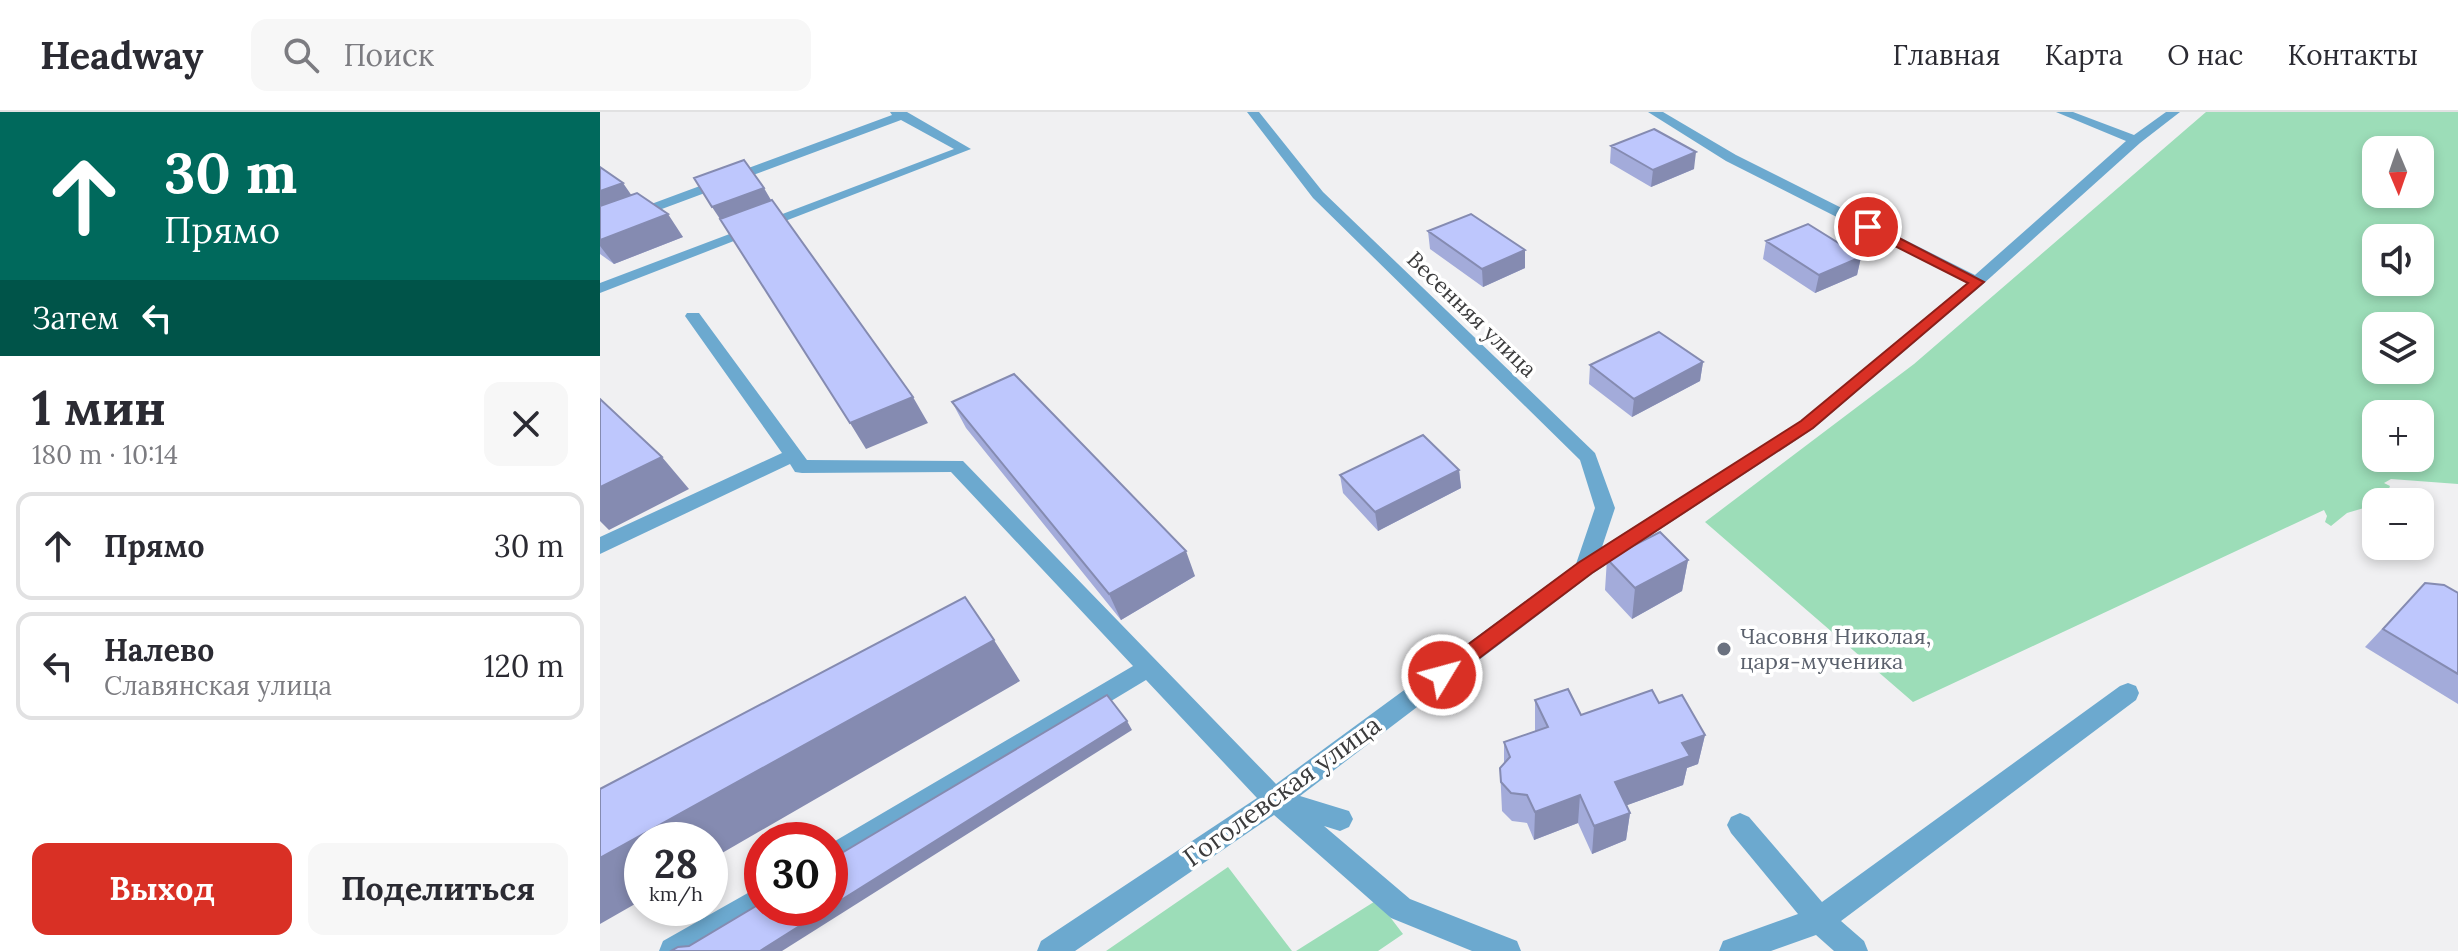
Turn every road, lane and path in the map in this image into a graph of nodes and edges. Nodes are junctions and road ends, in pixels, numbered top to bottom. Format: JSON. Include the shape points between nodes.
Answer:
{"nodes":[{"id":1,"x":1253,"y":112,"type":"edge"},
{"id":2,"x":1654,"y":112,"type":"edge"},
{"id":3,"x":2062,"y":112,"type":"edge"},
{"id":4,"x":2174,"y":112,"type":"edge"},
{"id":5,"x":900,"y":114,"type":"edge"},
{"id":6,"x":2135,"y":140,"type":"junction"},
{"id":7,"x":600,"y":228,"type":"edge"},
{"id":8,"x":1977,"y":282,"type":"junction"},
{"id":9,"x":600,"y":288,"type":"edge"},
{"id":10,"x":693,"y":316,"type":"dead end"},
{"id":11,"x":793,"y":455,"type":"junction"},
{"id":12,"x":1645,"y":528,"type":"junction"},
{"id":13,"x":1666,"y":545,"type":"edge"},
{"id":14,"x":600,"y":546,"type":"edge"},
{"id":15,"x":1585,"y":568,"type":"junction"},
{"id":16,"x":1148,"y":668,"type":"junction"},
{"id":17,"x":2128,"y":693,"type":"dead end"},
{"id":18,"x":1275,"y":800,"type":"junction"},
{"id":19,"x":1340,"y":819,"type":"dead end"},
{"id":20,"x":1740,"y":825,"type":"dead end"},
{"id":21,"x":848,"y":847,"type":"edge"},
{"id":22,"x":744,"y":909,"type":"edge"},
{"id":23,"x":1820,"y":920,"type":"junction"},
{"id":24,"x":673,"y":951,"type":"edge"},
{"id":25,"x":1051,"y":951,"type":"edge"},
{"id":26,"x":1507,"y":951,"type":"edge"},
{"id":27,"x":1733,"y":951,"type":"edge"},
{"id":28,"x":1854,"y":951,"type":"edge"}],
"edges":[{"from":1,"to":15,"type":"street","name":"Весенняя улица","via":[[1318,195],[1588,457],[1605,508]]},
{"from":2,"to":8,"type":"street","via":[[1731,158]]},
{"from":3,"to":6,"type":"street"},
{"from":4,"to":6,"type":"street","name":"Гоголевская улица"},
{"from":5,"to":7,"type":"street"},
{"from":5,"to":9,"type":"street","via":[[965,149]]},
{"from":6,"to":8,"type":"street","name":"Гоголевская улица"},
{"from":8,"to":12,"type":"street","name":"Гоголевская улица","via":[[1807,425]]},
{"from":10,"to":11,"type":"street"},
{"from":11,"to":14,"type":"street"},
{"from":11,"to":16,"type":"street","via":[[802,467],[956,466]]},
{"from":12,"to":13,"type":"street"},
{"from":12,"to":15,"type":"street","name":"Гоголевская улица"},
{"from":15,"to":18,"type":"street","name":"Гоголевская улица"},
{"from":16,"to":18,"type":"street"},
{"from":16,"to":21,"type":"street"},
{"from":17,"to":23,"type":"street"},
{"from":18,"to":19,"type":"street"},
{"from":18,"to":25,"type":"street","name":"Гоголевская улица"},
{"from":18,"to":26,"type":"street","via":[[1401,909]]},
{"from":20,"to":23,"type":"street"},
{"from":22,"to":24,"type":"street"},
{"from":23,"to":27,"type":"street"},
{"from":23,"to":28,"type":"street"}]}
